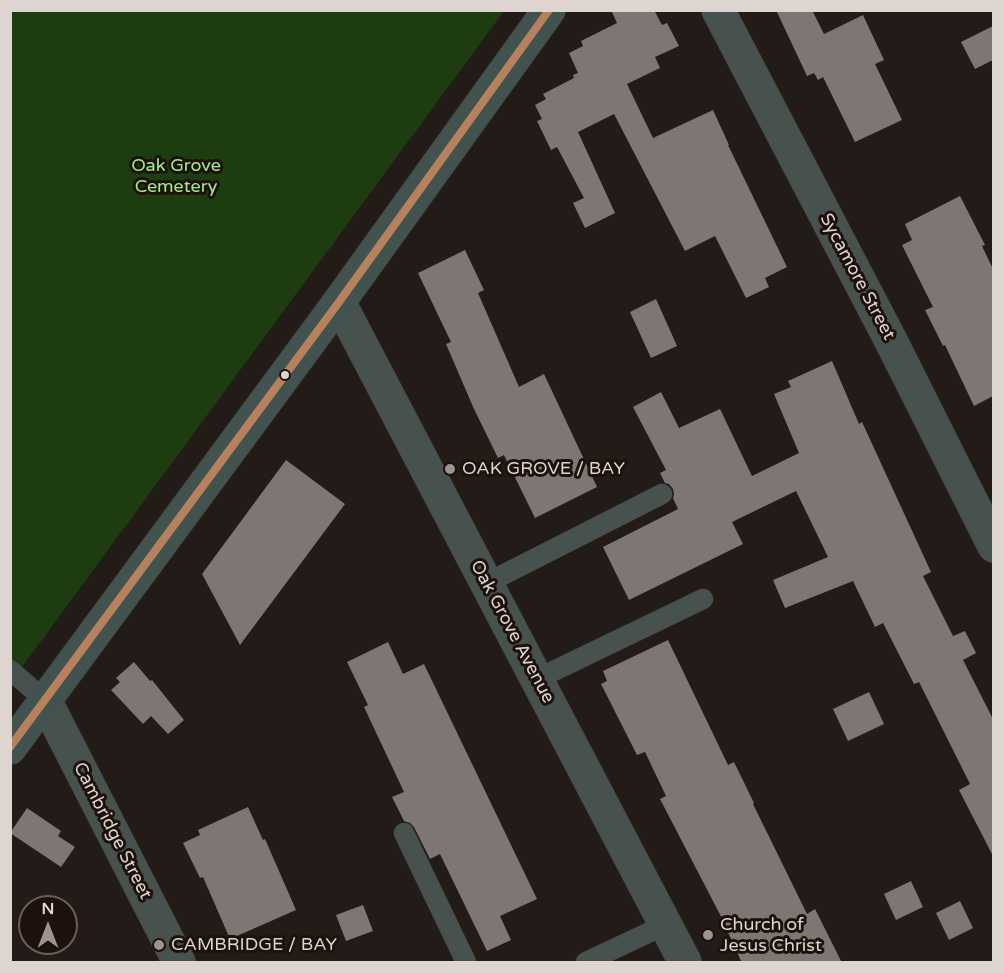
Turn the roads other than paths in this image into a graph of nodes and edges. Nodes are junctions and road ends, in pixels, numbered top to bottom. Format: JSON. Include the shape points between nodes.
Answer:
{"nodes":[{"id":1,"x":549,"y":10,"type":"edge"},
{"id":2,"x":718,"y":10,"type":"edge"},
{"id":3,"x":339,"y":302,"type":"junction"},
{"id":4,"x":662,"y":494,"type":"dead end"},
{"id":5,"x":993,"y":546,"type":"edge"},
{"id":6,"x":487,"y":583,"type":"junction"},
{"id":7,"x":703,"y":599,"type":"dead end"},
{"id":8,"x":10,"y":670,"type":"edge"},
{"id":9,"x":537,"y":679,"type":"junction"},
{"id":10,"x":45,"y":700,"type":"junction"},
{"id":11,"x":10,"y":748,"type":"edge"},
{"id":12,"x":404,"y":833,"type":"dead end"},
{"id":13,"x":665,"y":925,"type":"junction"},
{"id":14,"x":179,"y":963,"type":"edge"},
{"id":15,"x":466,"y":963,"type":"edge"},
{"id":16,"x":586,"y":963,"type":"edge"},
{"id":17,"x":685,"y":963,"type":"edge"}],
"edges":[{"from":1,"to":3,"type":"main road"},
{"from":2,"to":5,"type":"street","name":"Sycamore Street"},
{"from":3,"to":6,"type":"street","name":"Oak Grove Avenue"},
{"from":3,"to":10,"type":"main road"},
{"from":4,"to":6,"type":"lane"},
{"from":6,"to":9,"type":"street","name":"Oak Grove Avenue"},
{"from":7,"to":9,"type":"lane"},
{"from":8,"to":10,"type":"lane"},
{"from":9,"to":13,"type":"street","name":"Oak Grove Avenue"},
{"from":10,"to":11,"type":"main road"},
{"from":10,"to":14,"type":"street","name":"Cambridge Street"},
{"from":12,"to":15,"type":"lane"},
{"from":13,"to":16,"type":"lane"},
{"from":13,"to":17,"type":"street","name":"Oak Grove Avenue"}]}
